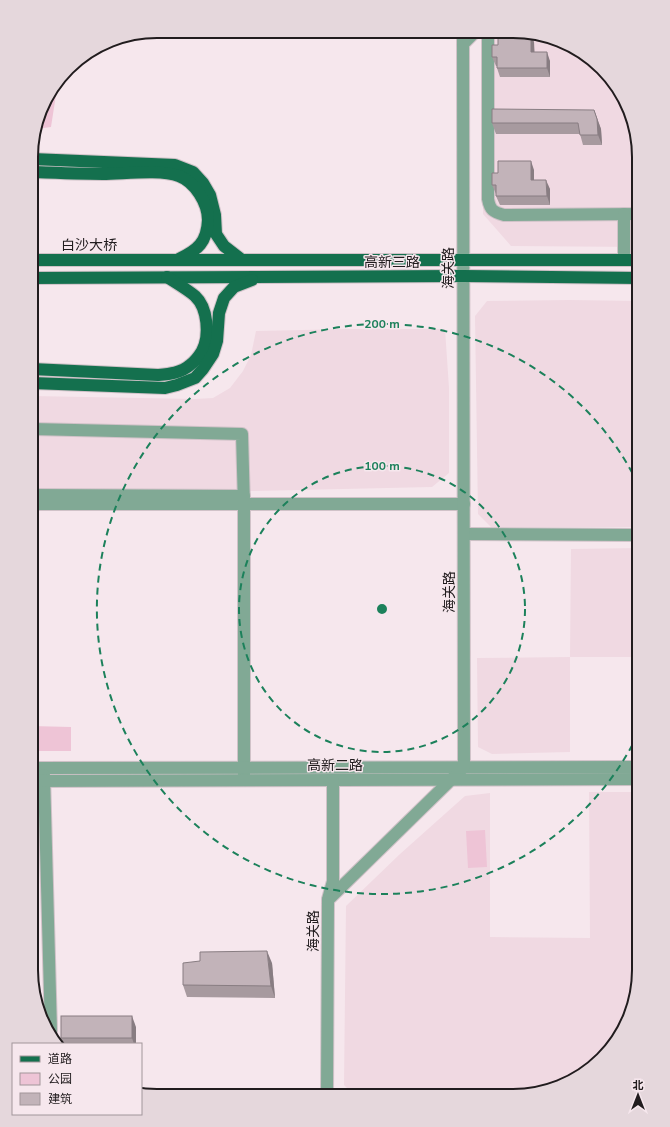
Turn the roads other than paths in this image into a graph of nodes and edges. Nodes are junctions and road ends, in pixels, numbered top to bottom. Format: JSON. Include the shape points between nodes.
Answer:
{"nodes":[{"id":1,"x":463,"y":38,"type":"edge"},
{"id":2,"x":469,"y":38,"type":"edge"},
{"id":3,"x":488,"y":38,"type":"edge"},
{"id":4,"x":463,"y":44,"type":"junction"},
{"id":5,"x":38,"y":159,"type":"edge"},
{"id":6,"x":38,"y":172,"type":"edge"},
{"id":7,"x":624,"y":214,"type":"junction"},
{"id":8,"x":632,"y":214,"type":"edge"},
{"id":9,"x":463,"y":259,"type":"junction"},
{"id":10,"x":38,"y":260,"type":"edge"},
{"id":11,"x":146,"y":260,"type":"joint"},
{"id":12,"x":178,"y":260,"type":"junction"},
{"id":13,"x":242,"y":260,"type":"junction"},
{"id":14,"x":624,"y":260,"type":"junction"},
{"id":15,"x":632,"y":260,"type":"edge"},
{"id":16,"x":463,"y":276,"type":"junction"},
{"id":17,"x":167,"y":277,"type":"junction"},
{"id":18,"x":259,"y":277,"type":"junction"},
{"id":19,"x":38,"y":278,"type":"edge"},
{"id":20,"x":632,"y":278,"type":"edge"},
{"id":21,"x":38,"y":369,"type":"edge"},
{"id":22,"x":38,"y":383,"type":"edge"},
{"id":23,"x":38,"y":429,"type":"edge"},
{"id":24,"x":38,"y":495,"type":"edge"},
{"id":25,"x":244,"y":500,"type":"junction"},
{"id":26,"x":38,"y":504,"type":"edge"},
{"id":27,"x":464,"y":504,"type":"junction"},
{"id":28,"x":464,"y":534,"type":"junction"},
{"id":29,"x":632,"y":535,"type":"edge"},
{"id":30,"x":464,"y":767,"type":"junction"},
{"id":31,"x":632,"y":767,"type":"edge"},
{"id":32,"x":38,"y":768,"type":"edge"},
{"id":33,"x":44,"y":768,"type":"junction"},
{"id":34,"x":244,"y":768,"type":"junction"},
{"id":35,"x":632,"y":779,"type":"edge"},
{"id":36,"x":244,"y":780,"type":"junction"},
{"id":37,"x":329,"y":780,"type":"junction"},
{"id":38,"x":450,"y":780,"type":"junction"},
{"id":39,"x":38,"y":781,"type":"edge"},
{"id":40,"x":44,"y":781,"type":"junction"},
{"id":41,"x":328,"y":900,"type":"junction"},
{"id":42,"x":51,"y":1024,"type":"edge"},
{"id":43,"x":327,"y":1089,"type":"edge"}],
"edges":[{"from":1,"to":4,"type":"street","name":"海关路"},
{"from":2,"to":4,"type":"street"},
{"from":3,"to":7,"type":"street","via":[[490,208],[504,216]]},
{"from":4,"to":9,"type":"street","name":"海关路"},
{"from":5,"to":13,"type":"main road","via":[[175,165],[193,172],[210,195],[216,234],[224,246]]},
{"from":6,"to":12,"type":"main road","via":[[162,173],[179,176],[193,185],[208,213],[205,237],[200,246]]},
{"from":7,"to":8,"type":"street"},
{"from":7,"to":14,"type":"street"},
{"from":9,"to":13,"type":"main road","name":"高新三路"},
{"from":9,"to":14,"type":"main road","name":"高新三路"},
{"from":9,"to":16,"type":"street","name":"海关路"},
{"from":10,"to":11,"type":"main road","name":"白沙大桥"},
{"from":11,"to":12,"type":"main road","name":"高新三路"},
{"from":12,"to":13,"type":"main road","name":"高新三路"},
{"from":14,"to":15,"type":"main road","name":"高新三路"},
{"from":16,"to":18,"type":"main road","name":"高新三路"},
{"from":16,"to":20,"type":"main road","name":"高新三路"},
{"from":16,"to":27,"type":"street","name":"海关路"},
{"from":17,"to":18,"type":"main road","name":"高新三路"},
{"from":17,"to":19,"type":"main road","name":"高新三路"},
{"from":17,"to":21,"type":"main road","via":[[196,296],[204,309],[205,339],[202,351],[190,366],[174,373],[158,375]]},
{"from":18,"to":22,"type":"main road","via":[[234,287],[224,298],[219,313],[213,354],[195,378],[165,388]]},
{"from":23,"to":25,"type":"street","via":[[242,434]]},
{"from":24,"to":25,"type":"street"},
{"from":25,"to":26,"type":"street"},
{"from":25,"to":27,"type":"street"},
{"from":25,"to":34,"type":"street"},
{"from":27,"to":28,"type":"street","name":"海关路"},
{"from":28,"to":29,"type":"street"},
{"from":28,"to":30,"type":"street","name":"海关路"},
{"from":30,"to":31,"type":"street","name":"高新二路"},
{"from":30,"to":34,"type":"street","name":"高新二路"},
{"from":30,"to":38,"type":"street","name":"海关路"},
{"from":32,"to":33,"type":"street","name":"高新二路"},
{"from":33,"to":34,"type":"street","name":"高新二路"},
{"from":33,"to":40,"type":"street"},
{"from":34,"to":36,"type":"street"},
{"from":35,"to":38,"type":"street","name":"高新二路"},
{"from":36,"to":37,"type":"street","name":"高新二路"},
{"from":36,"to":40,"type":"street","name":"高新二路"},
{"from":37,"to":38,"type":"street","name":"高新二路"},
{"from":37,"to":41,"type":"street","via":[[333,881]]},
{"from":38,"to":41,"type":"street","name":"海关路"},
{"from":39,"to":40,"type":"street","name":"高新二路"},
{"from":40,"to":42,"type":"street"},
{"from":41,"to":43,"type":"street","name":"海关路"}]}
